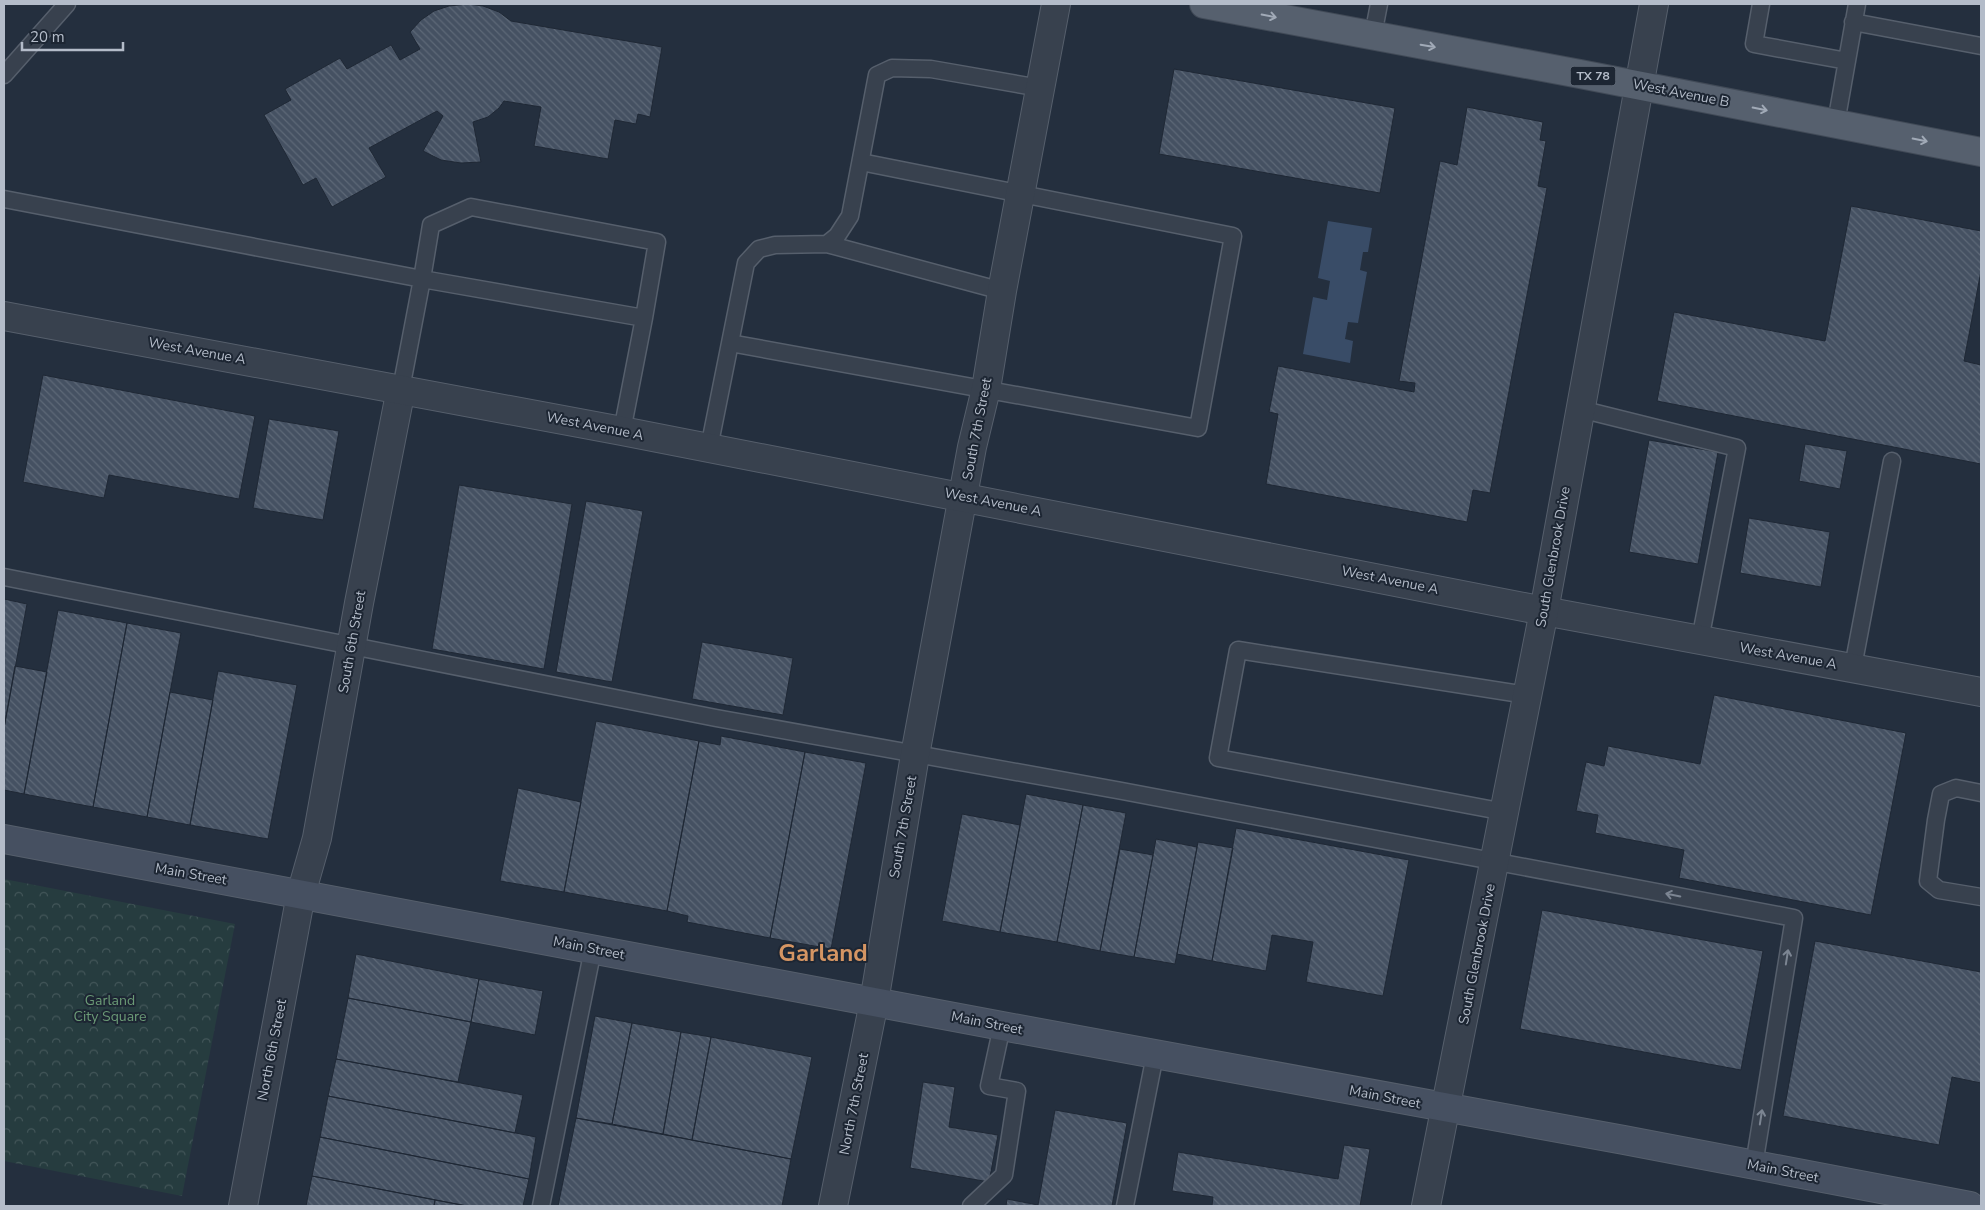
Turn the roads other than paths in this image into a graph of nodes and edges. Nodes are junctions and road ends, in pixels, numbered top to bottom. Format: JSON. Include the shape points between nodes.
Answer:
{"nodes":[{"id":1,"x":67,"y":4,"type":"edge"},
{"id":2,"x":1056,"y":4,"type":"edge"},
{"id":3,"x":1378,"y":4,"type":"edge"},
{"id":4,"x":1654,"y":4,"type":"edge"},
{"id":5,"x":1761,"y":4,"type":"edge"},
{"id":6,"x":1857,"y":4,"type":"edge"},
{"id":7,"x":1217,"y":5,"type":"edge"},
{"id":8,"x":1854,"y":22,"type":"junction"},
{"id":9,"x":1373,"y":36,"type":"junction"},
{"id":10,"x":1981,"y":46,"type":"edge"},
{"id":11,"x":1846,"y":61,"type":"junction"},
{"id":12,"x":4,"y":75,"type":"edge"},
{"id":13,"x":1639,"y":85,"type":"junction"},
{"id":14,"x":1040,"y":88,"type":"junction"},
{"id":15,"x":1836,"y":123,"type":"junction"},
{"id":16,"x":1981,"y":152,"type":"edge"},
{"id":17,"x":861,"y":162,"type":"junction"},
{"id":18,"x":1021,"y":194,"type":"junction"},
{"id":19,"x":4,"y":200,"type":"edge"},
{"id":20,"x":827,"y":244,"type":"junction"},
{"id":21,"x":422,"y":278,"type":"junction"},
{"id":22,"x":1002,"y":290,"type":"junction"},
{"id":23,"x":4,"y":316,"type":"edge"},
{"id":24,"x":644,"y":318,"type":"junction"},
{"id":25,"x":730,"y":343,"type":"junction"},
{"id":26,"x":400,"y":389,"type":"junction"},
{"id":27,"x":986,"y":389,"type":"junction"},
{"id":28,"x":1580,"y":409,"type":"junction"},
{"id":29,"x":622,"y":431,"type":"junction"},
{"id":30,"x":709,"y":448,"type":"junction"},
{"id":31,"x":1892,"y":461,"type":"dead end"},
{"id":32,"x":964,"y":497,"type":"junction"},
{"id":33,"x":4,"y":577,"type":"edge"},
{"id":34,"x":1544,"y":611,"type":"junction"},
{"id":35,"x":1700,"y":640,"type":"junction"},
{"id":36,"x":352,"y":645,"type":"junction"},
{"id":37,"x":1853,"y":668,"type":"junction"},
{"id":38,"x":1981,"y":692,"type":"edge"},
{"id":39,"x":1527,"y":695,"type":"junction"},
{"id":40,"x":915,"y":754,"type":"junction"},
{"id":41,"x":1981,"y":793,"type":"edge"},
{"id":42,"x":1505,"y":812,"type":"junction"},
{"id":43,"x":4,"y":839,"type":"edge"},
{"id":44,"x":1495,"y":861,"type":"junction"},
{"id":45,"x":301,"y":894,"type":"junction"},
{"id":46,"x":1981,"y":897,"type":"edge"},
{"id":47,"x":593,"y":949,"type":"junction"},
{"id":48,"x":874,"y":1002,"type":"junction"},
{"id":49,"x":1002,"y":1026,"type":"junction"},
{"id":50,"x":1155,"y":1054,"type":"junction"},
{"id":51,"x":1446,"y":1109,"type":"junction"},
{"id":52,"x":1754,"y":1165,"type":"junction"},
{"id":53,"x":243,"y":1206,"type":"edge"},
{"id":54,"x":540,"y":1206,"type":"edge"},
{"id":55,"x":833,"y":1206,"type":"edge"},
{"id":56,"x":971,"y":1206,"type":"edge"},
{"id":57,"x":1125,"y":1206,"type":"edge"},
{"id":58,"x":1426,"y":1206,"type":"edge"},
{"id":59,"x":1970,"y":1206,"type":"edge"}],
"edges":[{"from":1,"to":12,"type":"lane"},
{"from":2,"to":14,"type":"street","name":"South 7th Street"},
{"from":3,"to":9,"type":"lane"},
{"from":4,"to":13,"type":"street","name":"South Glenbrook Drive"},
{"from":5,"to":11,"type":"lane","via":[[1754,44]]},
{"from":6,"to":8,"type":"lane"},
{"from":7,"to":9,"type":"main road","name":"West Avenue B","number":"TX 78","one_way":true},
{"from":8,"to":10,"type":"lane"},
{"from":8,"to":11,"type":"lane"},
{"from":9,"to":13,"type":"main road","name":"West Avenue B","number":"TX 78","one_way":true},
{"from":11,"to":15,"type":"lane"},
{"from":13,"to":15,"type":"main road","name":"West Avenue B","number":"TX 78","one_way":true},
{"from":13,"to":28,"type":"street","name":"South Glenbrook Drive"},
{"from":14,"to":17,"type":"lane","via":[[931,69],[892,68],[877,76]]},
{"from":14,"to":18,"type":"street","name":"South 7th Street"},
{"from":15,"to":16,"type":"main road","name":"West Avenue B","number":"TX 78","one_way":true},
{"from":17,"to":18,"type":"lane"},
{"from":17,"to":20,"type":"lane","via":[[850,216],[838,236]]},
{"from":18,"to":22,"type":"street","name":"South 7th Street"},
{"from":18,"to":27,"type":"lane","via":[[1233,236],[1202,409],[1198,428]]},
{"from":19,"to":21,"type":"lane"},
{"from":20,"to":22,"type":"lane"},
{"from":20,"to":25,"type":"lane","via":[[775,245],[752,256],[746,263]]},
{"from":21,"to":24,"type":"lane"},
{"from":21,"to":24,"type":"lane","via":[[431,225],[471,207],[657,242]]},
{"from":21,"to":26,"type":"lane"},
{"from":22,"to":27,"type":"street","name":"South 7th Street"},
{"from":23,"to":26,"type":"street","name":"West Avenue A"},
{"from":24,"to":29,"type":"lane"},
{"from":25,"to":27,"type":"lane"},
{"from":25,"to":30,"type":"lane"},
{"from":26,"to":29,"type":"street","name":"West Avenue A"},
{"from":26,"to":36,"type":"street","name":"South 6th Street"},
{"from":27,"to":32,"type":"street","name":"South 7th Street"},
{"from":28,"to":34,"type":"street","name":"South Glenbrook Drive"},
{"from":28,"to":35,"type":"lane","via":[[1737,448]]},
{"from":29,"to":30,"type":"street","name":"West Avenue A"},
{"from":30,"to":32,"type":"street","name":"West Avenue A"},
{"from":31,"to":37,"type":"lane"},
{"from":32,"to":34,"type":"street","name":"West Avenue A"},
{"from":32,"to":40,"type":"street","name":"South 7th Street"},
{"from":33,"to":36,"type":"lane"},
{"from":34,"to":35,"type":"street","name":"West Avenue A"},
{"from":34,"to":39,"type":"street","name":"South Glenbrook Drive"},
{"from":35,"to":37,"type":"street","name":"West Avenue A"},
{"from":36,"to":40,"type":"lane"},
{"from":36,"to":45,"type":"street","name":"South 6th Street","via":[[317,838]]},
{"from":37,"to":38,"type":"street","name":"West Avenue A"},
{"from":39,"to":42,"type":"street","name":"South Glenbrook Drive"},
{"from":39,"to":42,"type":"lane","via":[[1238,650],[1218,758]]},
{"from":40,"to":44,"type":"lane"},
{"from":40,"to":48,"type":"street","name":"South 7th Street"},
{"from":41,"to":46,"type":"lane","via":[[1956,788],[1941,794],[1928,881],[1939,890]]},
{"from":42,"to":44,"type":"street","name":"South Glenbrook Drive"},
{"from":43,"to":45,"type":"main road","name":"Main Street"},
{"from":44,"to":51,"type":"street","name":"South Glenbrook Drive"},
{"from":52,"to":44,"type":"lane","one_way":true,"via":[[1794,918]]},
{"from":45,"to":47,"type":"main road","name":"Main Street"},
{"from":45,"to":53,"type":"street","name":"North 6th Street"},
{"from":47,"to":48,"type":"main road","name":"Main Street"},
{"from":47,"to":54,"type":"lane"},
{"from":48,"to":49,"type":"main road","name":"Main Street"},
{"from":48,"to":55,"type":"street","name":"North 7th Street"},
{"from":49,"to":50,"type":"main road","name":"Main Street"},
{"from":49,"to":56,"type":"lane","via":[[989,1086],[1017,1091],[1004,1175]]},
{"from":50,"to":51,"type":"main road","name":"Main Street"},
{"from":50,"to":57,"type":"lane"},
{"from":51,"to":52,"type":"main road","name":"Main Street"},
{"from":51,"to":58,"type":"street","name":"South Glenbrook Drive"},
{"from":52,"to":59,"type":"main road","name":"Main Street"}]}
